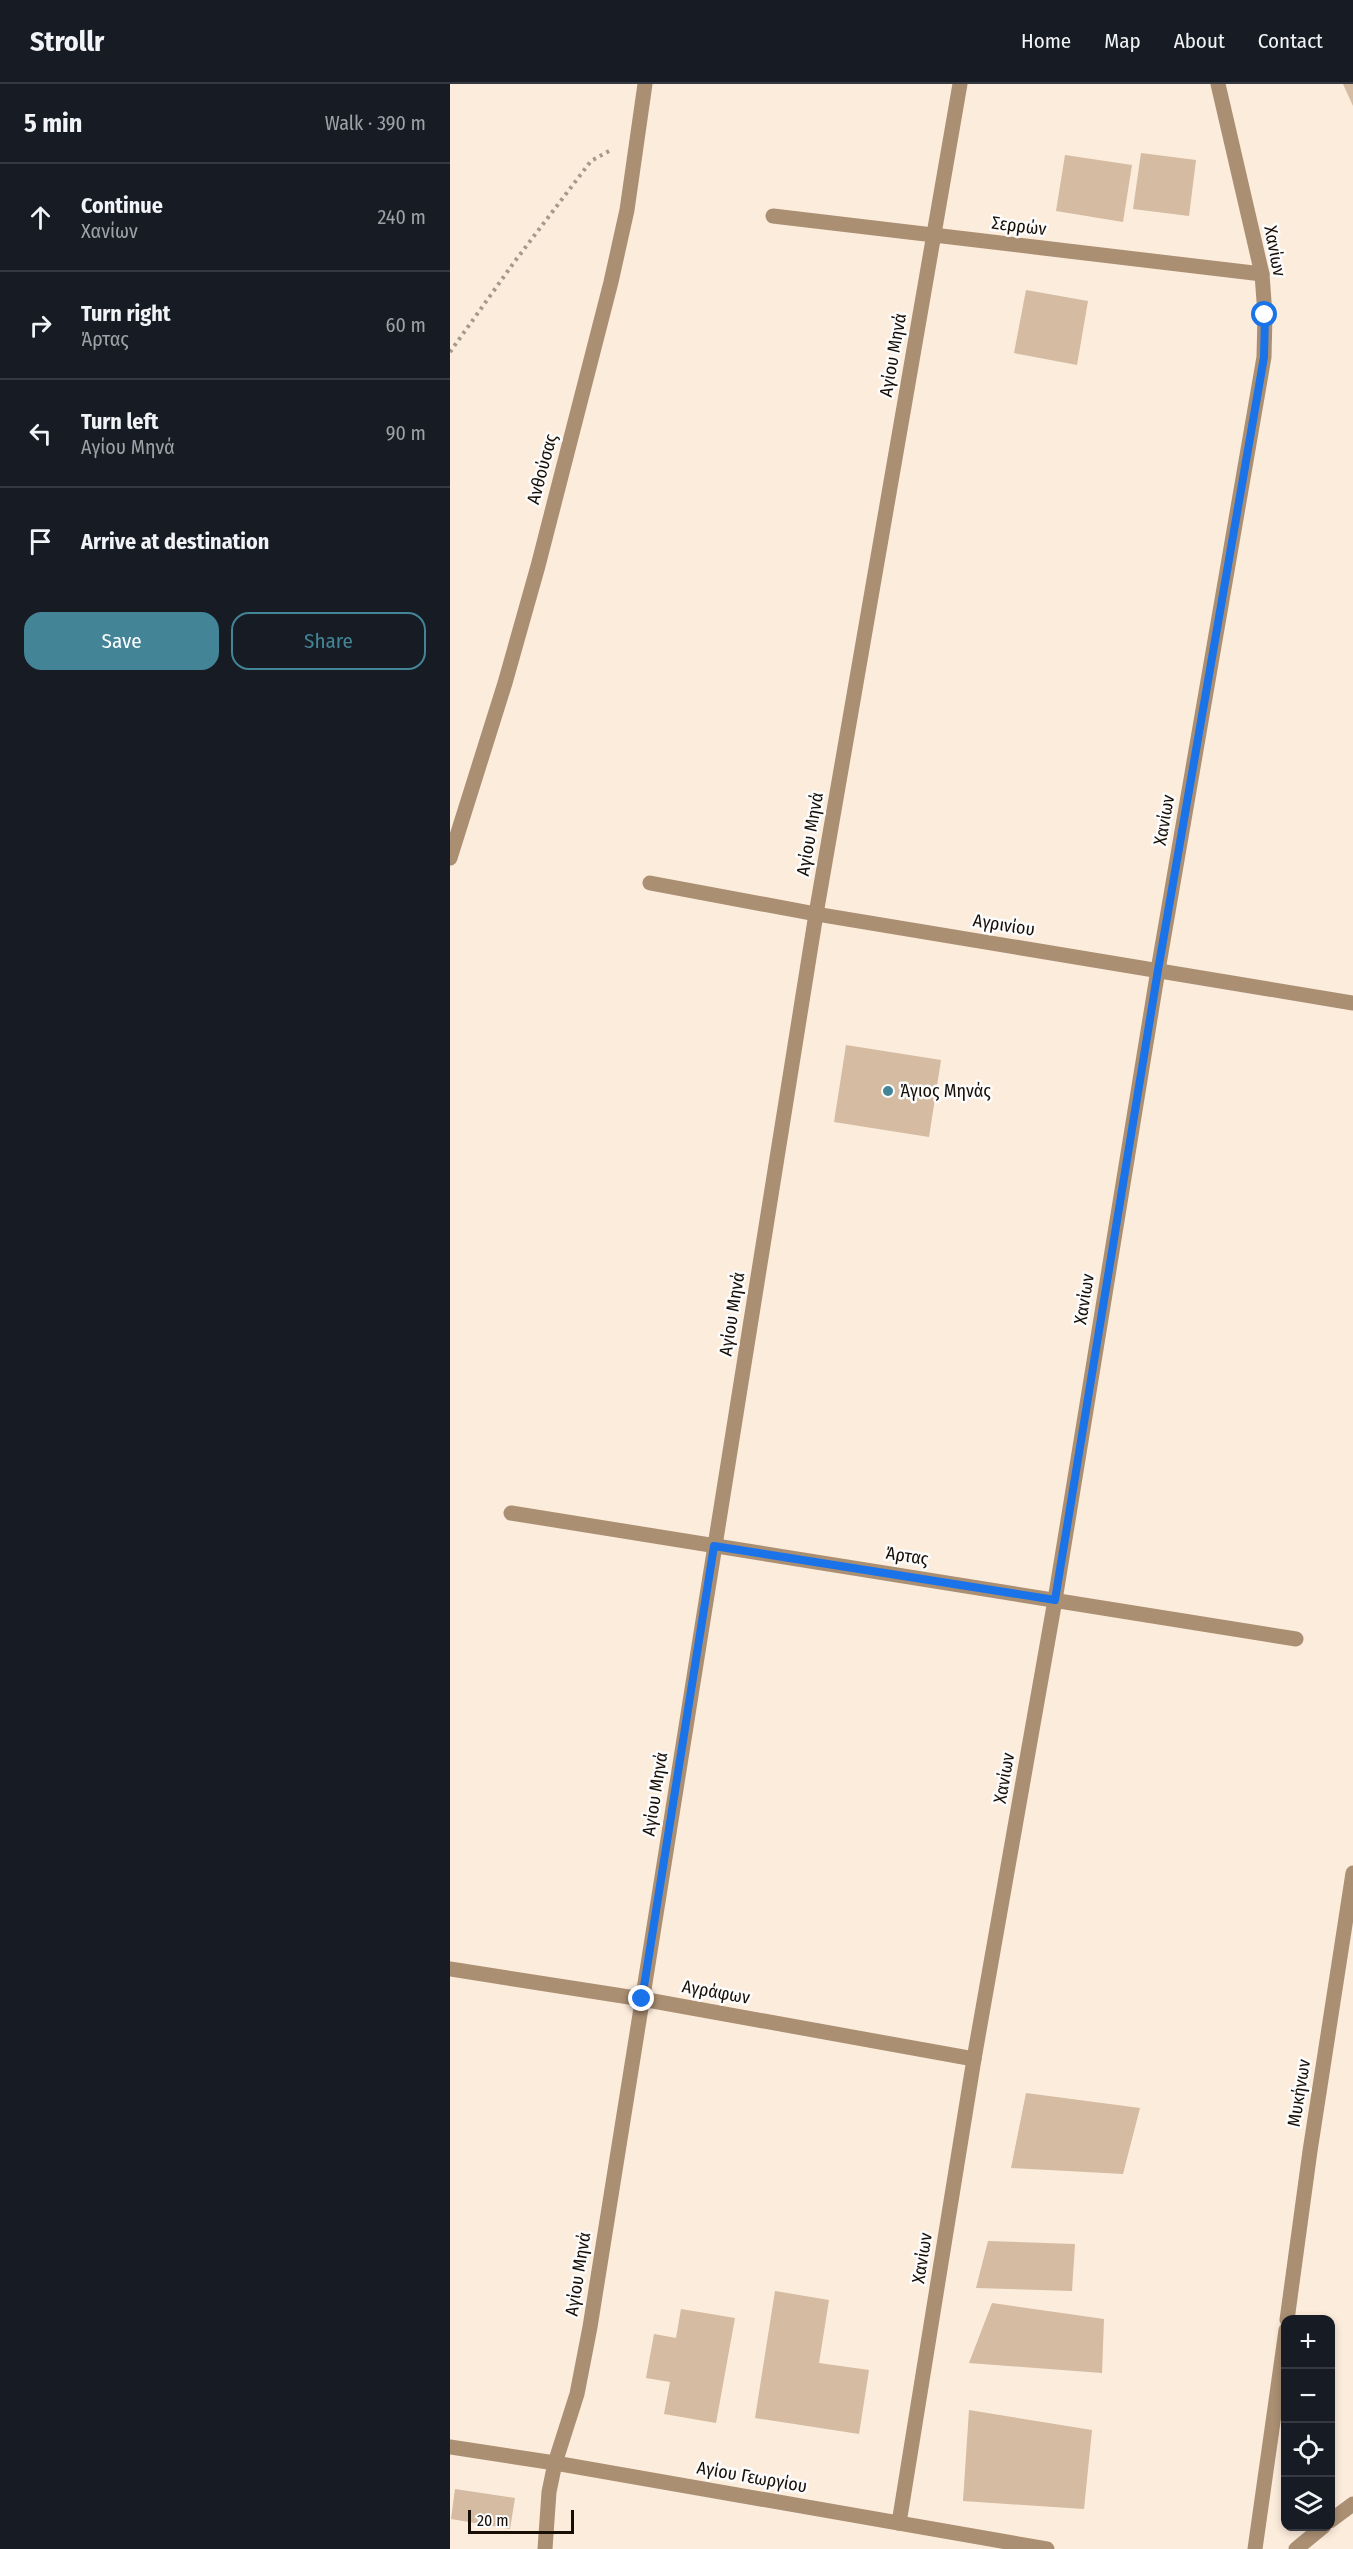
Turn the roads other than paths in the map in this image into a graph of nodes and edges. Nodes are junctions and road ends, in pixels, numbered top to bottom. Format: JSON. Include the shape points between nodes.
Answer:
{"nodes":[{"id":1,"x":645,"y":84,"type":"edge"},
{"id":2,"x":960,"y":84,"type":"edge"},
{"id":3,"x":1218,"y":84,"type":"edge"},
{"id":4,"x":773,"y":216,"type":"dead end"},
{"id":5,"x":934,"y":236,"type":"junction"},
{"id":6,"x":1262,"y":274,"type":"junction"},
{"id":7,"x":450,"y":858,"type":"edge"},
{"id":8,"x":650,"y":883,"type":"dead end"},
{"id":9,"x":816,"y":914,"type":"junction"},
{"id":10,"x":1158,"y":970,"type":"junction"},
{"id":11,"x":1353,"y":1003,"type":"edge"},
{"id":12,"x":511,"y":1513,"type":"dead end"},
{"id":13,"x":714,"y":1546,"type":"junction"},
{"id":14,"x":1055,"y":1600,"type":"junction"},
{"id":15,"x":1296,"y":1639,"type":"dead end"},
{"id":16,"x":1353,"y":1873,"type":"edge"},
{"id":17,"x":450,"y":1969,"type":"edge"},
{"id":18,"x":642,"y":1999,"type":"junction"},
{"id":19,"x":974,"y":2059,"type":"junction"},
{"id":20,"x":1288,"y":2315,"type":"edge"},
{"id":21,"x":1281,"y":2365,"type":"edge"},
{"id":22,"x":450,"y":2447,"type":"edge"},
{"id":23,"x":555,"y":2463,"type":"junction"},
{"id":24,"x":1353,"y":2504,"type":"edge"},
{"id":25,"x":1335,"y":2518,"type":"edge"},
{"id":26,"x":899,"y":2523,"type":"junction"},
{"id":27,"x":1318,"y":2531,"type":"edge"},
{"id":28,"x":545,"y":2549,"type":"edge"},
{"id":29,"x":1047,"y":2549,"type":"edge"},
{"id":30,"x":1255,"y":2549,"type":"edge"},
{"id":31,"x":1296,"y":2549,"type":"edge"}],
"edges":[{"from":1,"to":7,"type":"street","name":"Ανθούσας","via":[[627,210],[609,293],[538,566]]},
{"from":2,"to":5,"type":"street","name":"Αγίου Μηνά"},
{"from":3,"to":6,"type":"street","name":"Χανίων"},
{"from":4,"to":5,"type":"street","name":"Σερρών"},
{"from":5,"to":6,"type":"street","name":"Σερρών"},
{"from":5,"to":9,"type":"street","name":"Αγίου Μηνά"},
{"from":6,"to":10,"type":"street","name":"Χανίων","via":[[1264,357]]},
{"from":8,"to":9,"type":"street","name":"Αγρινίου"},
{"from":9,"to":10,"type":"street","name":"Αγρινίου"},
{"from":9,"to":13,"type":"street","name":"Αγίου Μηνά"},
{"from":10,"to":11,"type":"street","name":"Αγρινίου"},
{"from":10,"to":14,"type":"street","name":"Χανίων"},
{"from":12,"to":13,"type":"street","name":"Άρτας"},
{"from":13,"to":14,"type":"street","name":"Άρτας"},
{"from":13,"to":18,"type":"street","name":"Αγίου Μηνά"},
{"from":14,"to":15,"type":"street","name":"Άρτας"},
{"from":14,"to":19,"type":"street","name":"Χανίων"},
{"from":16,"to":20,"type":"street","name":"Μυκήνων"},
{"from":17,"to":18,"type":"street","name":"Αγράφων"},
{"from":18,"to":19,"type":"street","name":"Αγράφων"},
{"from":18,"to":23,"type":"street","name":"Αγίου Μηνά","via":[[582,2372]]},
{"from":19,"to":26,"type":"street","name":"Χανίων"},
{"from":21,"to":30,"type":"street"},
{"from":22,"to":23,"type":"street","name":"Αγίου Γεωργίου"},
{"from":23,"to":26,"type":"street","name":"Αγίου Γεωργίου"},
{"from":23,"to":28,"type":"street","name":"Αγίου Μηνά"},
{"from":24,"to":25,"type":"street"},
{"from":26,"to":29,"type":"street","name":"Αγίου Γεωργίου"},
{"from":27,"to":31,"type":"street"}]}
